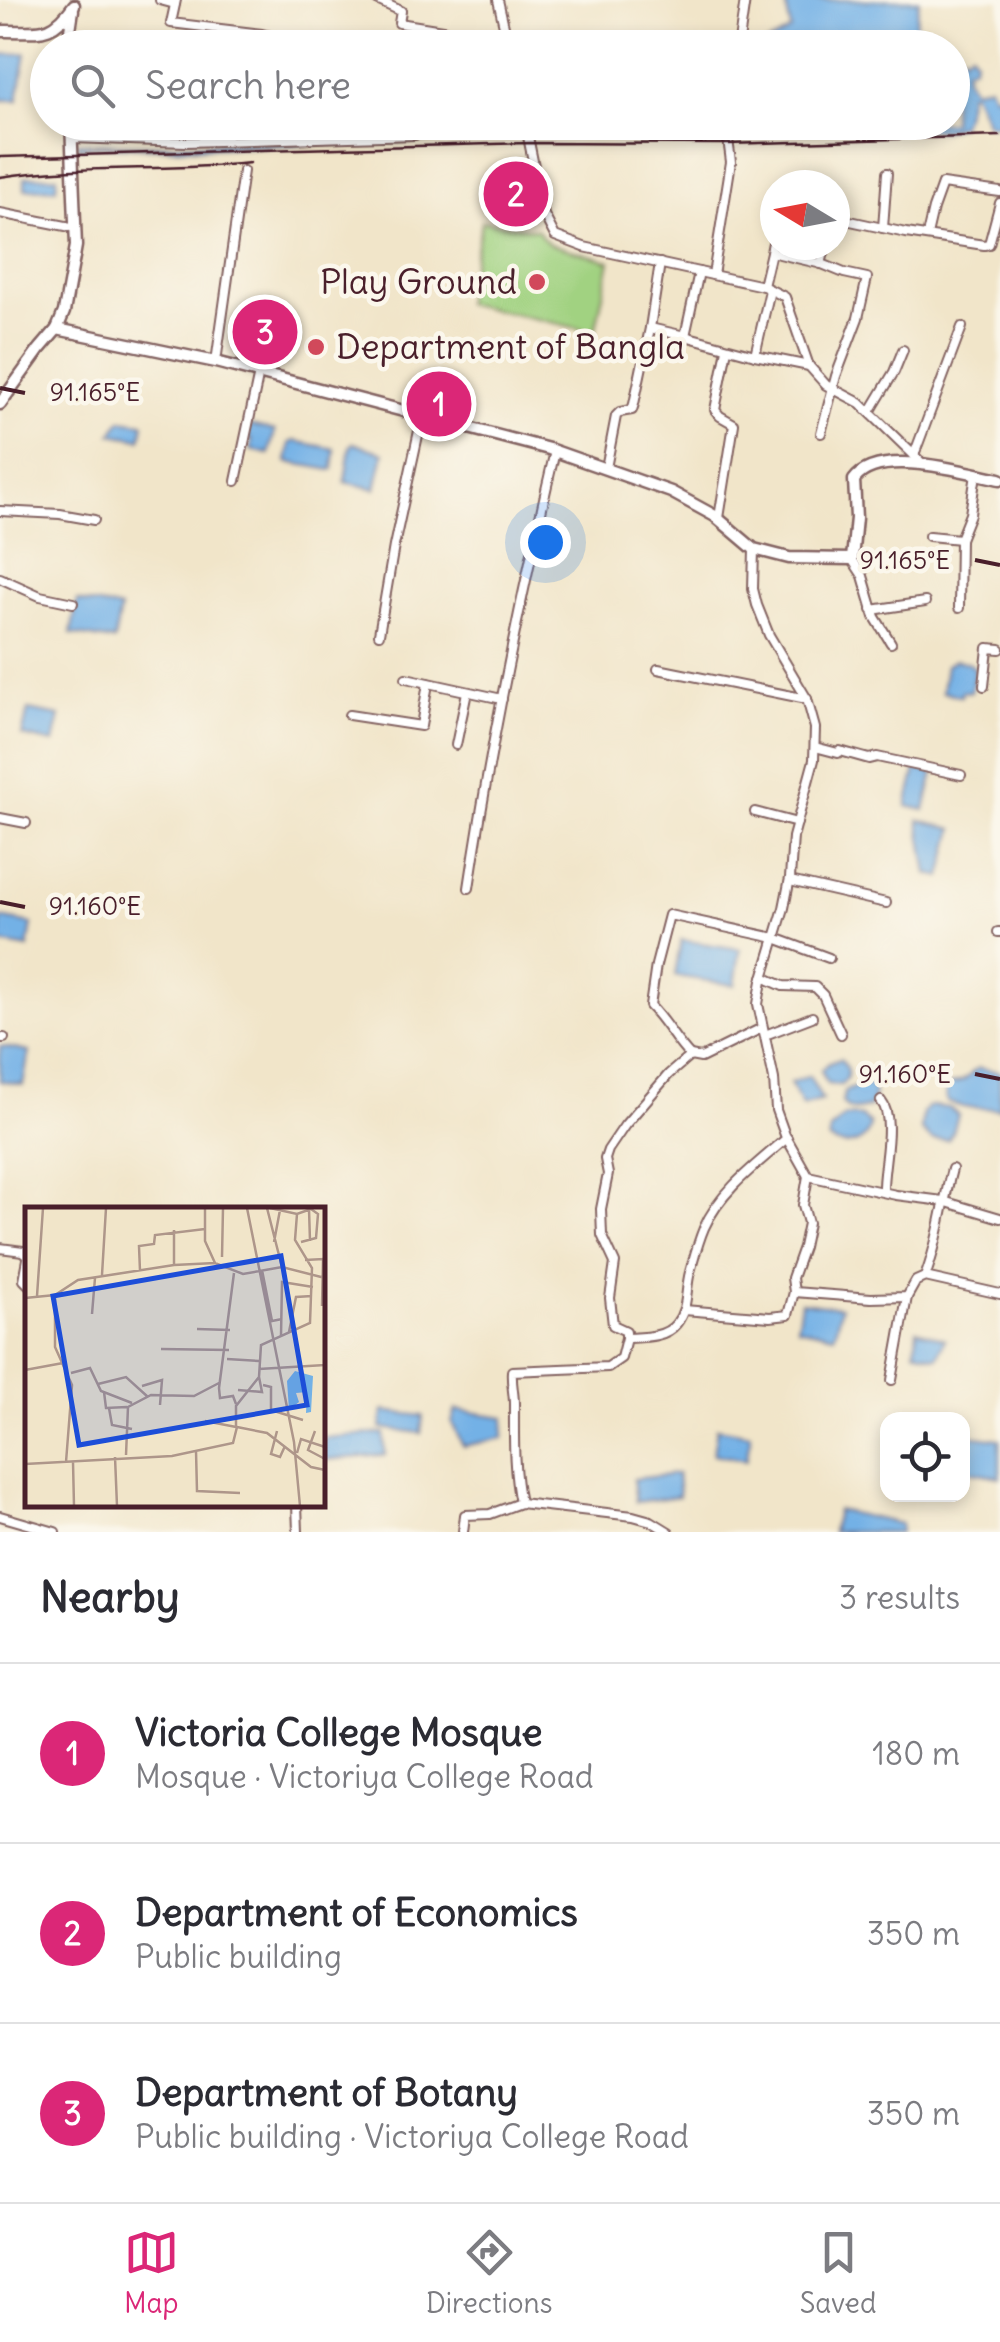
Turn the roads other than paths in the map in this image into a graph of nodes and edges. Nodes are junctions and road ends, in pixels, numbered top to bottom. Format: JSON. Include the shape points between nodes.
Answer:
{"nodes":[{"id":1,"x":160,"y":0,"type":"edge"},
{"id":2,"x":377,"y":0,"type":"edge"},
{"id":3,"x":403,"y":0,"type":"edge"},
{"id":4,"x":498,"y":0,"type":"edge"},
{"id":5,"x":745,"y":0,"type":"edge"},
{"id":6,"x":76,"y":2,"type":"edge"},
{"id":7,"x":175,"y":2,"type":"edge"},
{"id":8,"x":401,"y":11,"type":"junction"},
{"id":9,"x":52,"y":29,"type":"joint"},
{"id":10,"x":70,"y":30,"type":"edge"},
{"id":11,"x":229,"y":30,"type":"edge"},
{"id":12,"x":443,"y":30,"type":"edge"},
{"id":13,"x":506,"y":30,"type":"edge"},
{"id":14,"x":741,"y":30,"type":"edge"},
{"id":15,"x":0,"y":31,"type":"edge"},
{"id":16,"x":72,"y":140,"type":"edge"},
{"id":17,"x":129,"y":140,"type":"edge"},
{"id":18,"x":251,"y":140,"type":"edge"},
{"id":19,"x":529,"y":140,"type":"edge"},
{"id":20,"x":728,"y":140,"type":"edge"},
{"id":21,"x":243,"y":171,"type":"dead end"},
{"id":22,"x":887,"y":173,"type":"dead end"},
{"id":23,"x":1000,"y":192,"type":"edge"},
{"id":24,"x":1000,"y":203,"type":"edge"},
{"id":25,"x":0,"y":212,"type":"edge"},
{"id":26,"x":850,"y":221,"type":"edge"},
{"id":27,"x":76,"y":228,"type":"junction"},
{"id":28,"x":882,"y":228,"type":"junction"},
{"id":29,"x":927,"y":235,"type":"junction"},
{"id":30,"x":770,"y":260,"type":"edge"},
{"id":31,"x":804,"y":260,"type":"edge"},
{"id":32,"x":821,"y":260,"type":"edge"},
{"id":33,"x":660,"y":263,"type":"junction"},
{"id":34,"x":820,"y":264,"type":"junction"},
{"id":35,"x":699,"y":272,"type":"junction"},
{"id":36,"x":713,"y":275,"type":"junction"},
{"id":37,"x":767,"y":288,"type":"junction"},
{"id":38,"x":962,"y":327,"type":"dead end"},
{"id":39,"x":650,"y":328,"type":"junction"},
{"id":40,"x":56,"y":329,"type":"junction"},
{"id":41,"x":685,"y":336,"type":"junction"},
{"id":42,"x":727,"y":349,"type":"junction"},
{"id":43,"x":902,"y":350,"type":"dead end"},
{"id":44,"x":754,"y":355,"type":"junction"},
{"id":45,"x":216,"y":362,"type":"junction"},
{"id":46,"x":809,"y":366,"type":"junction"},
{"id":47,"x":259,"y":373,"type":"junction"},
{"id":48,"x":834,"y":389,"type":"junction"},
{"id":49,"x":2,"y":399,"type":"edge"},
{"id":50,"x":870,"y":412,"type":"junction"},
{"id":51,"x":422,"y":417,"type":"junction"},
{"id":52,"x":821,"y":433,"type":"dead end"},
{"id":53,"x":554,"y":451,"type":"junction"},
{"id":54,"x":918,"y":459,"type":"junction"},
{"id":55,"x":606,"y":468,"type":"junction"},
{"id":56,"x":976,"y":474,"type":"junction"},
{"id":57,"x":1000,"y":479,"type":"edge"},
{"id":58,"x":236,"y":481,"type":"dead end"},
{"id":59,"x":0,"y":510,"type":"edge"},
{"id":60,"x":719,"y":518,"type":"junction"},
{"id":61,"x":94,"y":520,"type":"dead end"},
{"id":62,"x":929,"y":536,"type":"dead end"},
{"id":63,"x":960,"y":539,"type":"junction"},
{"id":64,"x":754,"y":549,"type":"junction"},
{"id":65,"x":852,"y":559,"type":"junction"},
{"id":66,"x":0,"y":578,"type":"edge"},
{"id":67,"x":926,"y":602,"type":"dead end"},
{"id":68,"x":73,"y":603,"type":"dead end"},
{"id":69,"x":959,"y":608,"type":"dead end"},
{"id":70,"x":872,"y":610,"type":"junction"},
{"id":71,"x":379,"y":634,"type":"dead end"},
{"id":72,"x":891,"y":643,"type":"dead end"},
{"id":73,"x":1000,"y":649,"type":"edge"},
{"id":74,"x":658,"y":668,"type":"dead end"},
{"id":75,"x":406,"y":678,"type":"dead end"},
{"id":76,"x":428,"y":683,"type":"junction"},
{"id":77,"x":984,"y":686,"type":"dead end"},
{"id":78,"x":467,"y":692,"type":"junction"},
{"id":79,"x":502,"y":699,"type":"junction"},
{"id":80,"x":807,"y":699,"type":"junction"},
{"id":81,"x":349,"y":714,"type":"dead end"},
{"id":82,"x":456,"y":745,"type":"dead end"},
{"id":83,"x":815,"y":747,"type":"junction"},
{"id":84,"x":962,"y":774,"type":"dead end"},
{"id":85,"x":755,"y":812,"type":"dead end"},
{"id":86,"x":0,"y":818,"type":"edge"},
{"id":87,"x":26,"y":823,"type":"dead end"},
{"id":88,"x":797,"y":823,"type":"junction"},
{"id":89,"x":790,"y":881,"type":"junction"},
{"id":90,"x":469,"y":888,"type":"dead end"},
{"id":91,"x":886,"y":904,"type":"dead end"},
{"id":92,"x":776,"y":938,"type":"junction"},
{"id":93,"x":829,"y":958,"type":"dead end"},
{"id":94,"x":763,"y":977,"type":"junction"},
{"id":95,"x":812,"y":1017,"type":"dead end"},
{"id":96,"x":763,"y":1032,"type":"junction"},
{"id":97,"x":842,"y":1034,"type":"dead end"},
{"id":98,"x":690,"y":1056,"type":"junction"},
{"id":99,"x":880,"y":1101,"type":"dead end"},
{"id":100,"x":787,"y":1138,"type":"junction"},
{"id":101,"x":952,"y":1168,"type":"dead end"},
{"id":102,"x":808,"y":1176,"type":"junction"},
{"id":103,"x":883,"y":1192,"type":"junction"},
{"id":104,"x":943,"y":1202,"type":"junction"},
{"id":105,"x":1000,"y":1218,"type":"edge"},
{"id":106,"x":0,"y":1248,"type":"edge"},
{"id":107,"x":25,"y":1252,"type":"edge"},
{"id":108,"x":925,"y":1277,"type":"junction"},
{"id":109,"x":794,"y":1292,"type":"junction"},
{"id":110,"x":1000,"y":1294,"type":"edge"},
{"id":111,"x":907,"y":1298,"type":"junction"},
{"id":112,"x":684,"y":1310,"type":"junction"},
{"id":113,"x":626,"y":1338,"type":"junction"},
{"id":114,"x":892,"y":1380,"type":"dead end"},
{"id":115,"x":520,"y":1503,"type":"junction"},
{"id":116,"x":297,"y":1507,"type":"edge"},
{"id":117,"x":0,"y":1516,"type":"edge"},
{"id":118,"x":55,"y":1532,"type":"edge"},
{"id":119,"x":298,"y":1532,"type":"edge"},
{"id":120,"x":463,"y":1532,"type":"edge"},
{"id":121,"x":668,"y":1532,"type":"edge"}],
"edges":[{"from":1,"to":7,"type":"street"},
{"from":2,"to":8,"type":"street"},
{"from":3,"to":8,"type":"street"},
{"from":4,"to":13,"type":"street"},
{"from":5,"to":14,"type":"street"},
{"from":6,"to":9,"type":"street"},
{"from":6,"to":10,"type":"street"},
{"from":7,"to":11,"type":"street","via":[[171,23]]},
{"from":8,"to":12,"type":"street","via":[[400,23]]},
{"from":9,"to":15,"type":"street"},
{"from":16,"to":27,"type":"street"},
{"from":17,"to":18,"type":"street"},
{"from":19,"to":33,"type":"street","via":[[544,215],[555,236]]},
{"from":20,"to":36,"type":"street","via":[[731,162]]},
{"from":21,"to":45,"type":"street"},
{"from":22,"to":28,"type":"street"},
{"from":23,"to":29,"type":"street","via":[[942,184]]},
{"from":24,"to":29,"type":"street","via":[[989,244]]},
{"from":25,"to":27,"type":"street"},
{"from":26,"to":28,"type":"street"},
{"from":27,"to":40,"type":"street","via":[[73,272]]},
{"from":28,"to":29,"type":"street"},
{"from":30,"to":37,"type":"street"},
{"from":31,"to":34,"type":"street"},
{"from":32,"to":34,"type":"street"},
{"from":33,"to":35,"type":"street"},
{"from":33,"to":39,"type":"street"},
{"from":34,"to":48,"type":"street","via":[[867,278]]},
{"from":35,"to":36,"type":"street"},
{"from":35,"to":41,"type":"street"},
{"from":36,"to":37,"type":"street"},
{"from":37,"to":44,"type":"street"},
{"from":37,"to":46,"type":"street","via":[[785,298]]},
{"from":38,"to":54,"type":"street"},
{"from":39,"to":41,"type":"street"},
{"from":39,"to":55,"type":"street","via":[[632,410],[616,416]]},
{"from":40,"to":45,"type":"street"},
{"from":40,"to":49,"type":"street"},
{"from":41,"to":42,"type":"street"},
{"from":42,"to":44,"type":"street"},
{"from":42,"to":60,"type":"street","via":[[715,410],[734,424]]},
{"from":43,"to":50,"type":"street"},
{"from":44,"to":46,"type":"street"},
{"from":45,"to":47,"type":"street"},
{"from":46,"to":48,"type":"street"},
{"from":47,"to":51,"type":"street"},
{"from":47,"to":58,"type":"street"},
{"from":48,"to":50,"type":"street"},
{"from":48,"to":52,"type":"street"},
{"from":50,"to":54,"type":"street"},
{"from":51,"to":53,"type":"street"},
{"from":51,"to":71,"type":"street"},
{"from":53,"to":55,"type":"street"},
{"from":53,"to":79,"type":"street"},
{"from":54,"to":56,"type":"street"},
{"from":54,"to":65,"type":"street","via":[[856,476]]},
{"from":55,"to":60,"type":"street"},
{"from":56,"to":57,"type":"street"},
{"from":56,"to":63,"type":"street"},
{"from":59,"to":61,"type":"street"},
{"from":60,"to":64,"type":"street"},
{"from":62,"to":63,"type":"street"},
{"from":63,"to":69,"type":"street"},
{"from":64,"to":65,"type":"street","via":[[789,558]]},
{"from":64,"to":80,"type":"street","via":[[757,605]]},
{"from":65,"to":70,"type":"street"},
{"from":66,"to":68,"type":"street"},
{"from":67,"to":70,"type":"street"},
{"from":70,"to":72,"type":"street"},
{"from":73,"to":77,"type":"street","via":[[988,648]]},
{"from":74,"to":80,"type":"street"},
{"from":75,"to":76,"type":"street"},
{"from":76,"to":78,"type":"street"},
{"from":76,"to":81,"type":"street","via":[[421,726]]},
{"from":78,"to":79,"type":"street"},
{"from":78,"to":82,"type":"street"},
{"from":79,"to":90,"type":"street"},
{"from":80,"to":83,"type":"street"},
{"from":83,"to":84,"type":"street"},
{"from":83,"to":88,"type":"street"},
{"from":85,"to":88,"type":"street"},
{"from":86,"to":87,"type":"street"},
{"from":88,"to":89,"type":"street"},
{"from":89,"to":91,"type":"street"},
{"from":89,"to":92,"type":"street"},
{"from":92,"to":93,"type":"street"},
{"from":92,"to":94,"type":"street"},
{"from":92,"to":98,"type":"street","via":[[669,915],[650,1006]]},
{"from":94,"to":96,"type":"street"},
{"from":94,"to":97,"type":"street","via":[[815,988]]},
{"from":95,"to":96,"type":"street"},
{"from":96,"to":98,"type":"street","via":[[701,1058]]},
{"from":96,"to":100,"type":"street"},
{"from":98,"to":113,"type":"street","via":[[625,1125],[605,1160],[602,1234],[615,1263],[610,1312]]},
{"from":99,"to":103,"type":"street","via":[[887,1108]]},
{"from":100,"to":102,"type":"street"},
{"from":100,"to":112,"type":"street","via":[[719,1202],[699,1244]]},
{"from":101,"to":104,"type":"street"},
{"from":102,"to":103,"type":"street"},
{"from":102,"to":109,"type":"street","via":[[808,1223]]},
{"from":103,"to":104,"type":"street"},
{"from":104,"to":105,"type":"street"},
{"from":104,"to":108,"type":"street"},
{"from":106,"to":107,"type":"street"},
{"from":108,"to":110,"type":"street"},
{"from":108,"to":111,"type":"street"},
{"from":109,"to":111,"type":"street"},
{"from":109,"to":112,"type":"street","via":[[784,1316]]},
{"from":111,"to":114,"type":"street"},
{"from":112,"to":113,"type":"street","via":[[673,1328]]},
{"from":113,"to":115,"type":"street","via":[[622,1358],[608,1367],[512,1371]]},
{"from":115,"to":120,"type":"street","via":[[465,1515]]},
{"from":115,"to":121,"type":"street","via":[[633,1516]]},
{"from":116,"to":119,"type":"street"},
{"from":117,"to":118,"type":"street"}]}
